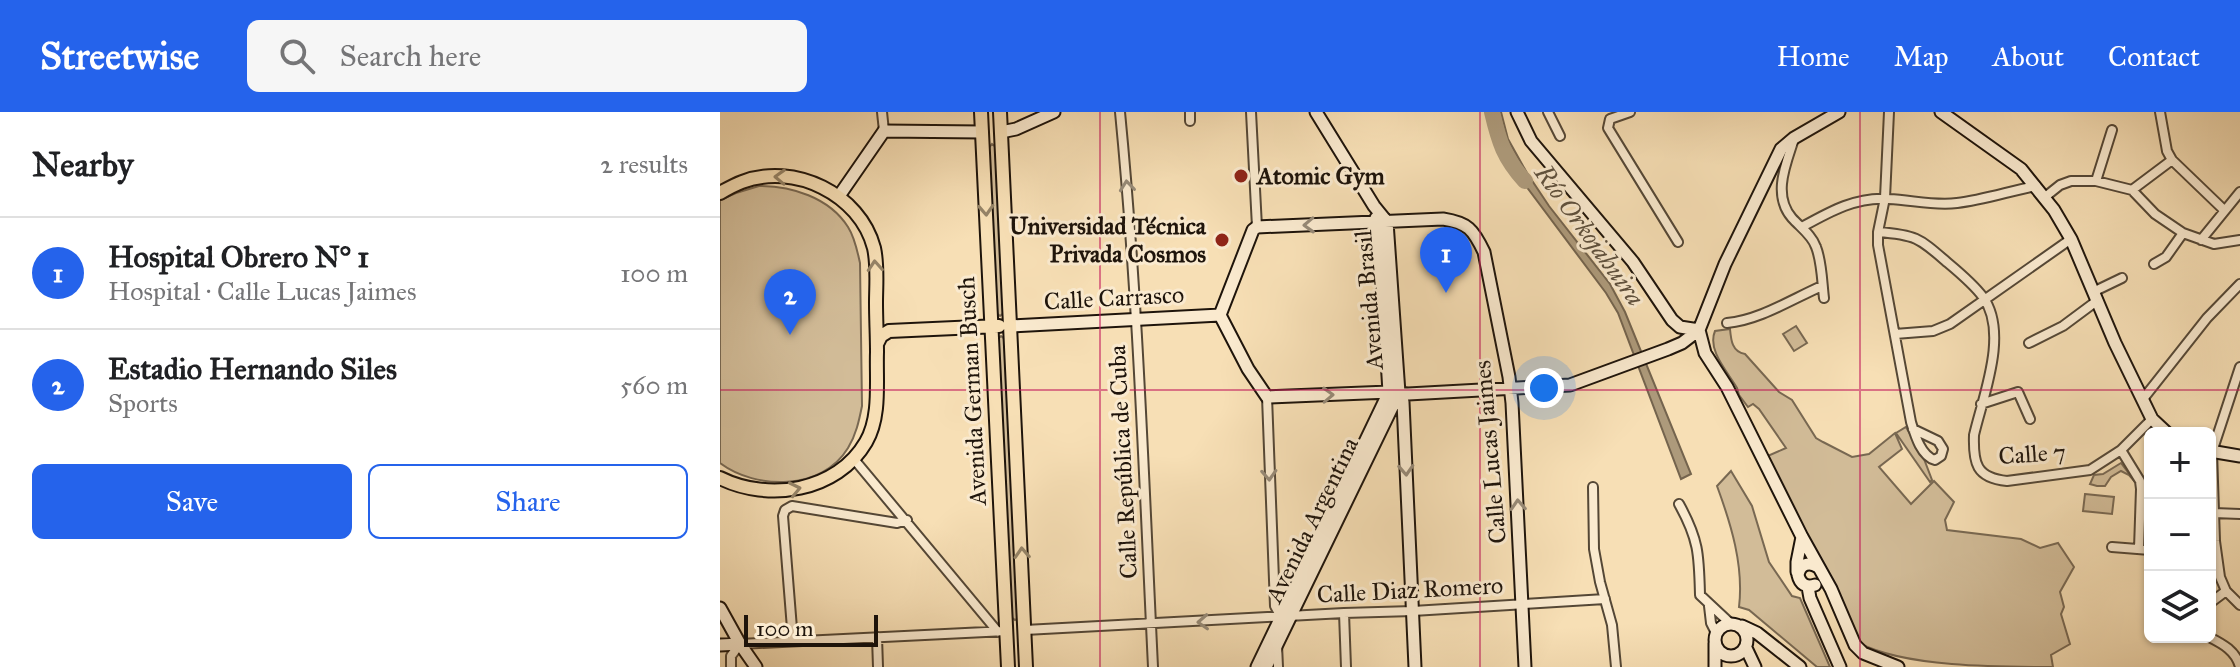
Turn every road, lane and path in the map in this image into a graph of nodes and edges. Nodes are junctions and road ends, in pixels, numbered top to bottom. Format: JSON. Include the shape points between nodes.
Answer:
{"nodes":[{"id":1,"x":882,"y":112,"type":"edge"},
{"id":2,"x":981,"y":112,"type":"edge"},
{"id":3,"x":1000,"y":112,"type":"edge"},
{"id":4,"x":1054,"y":112,"type":"edge"},
{"id":5,"x":1120,"y":112,"type":"edge"},
{"id":6,"x":1251,"y":112,"type":"edge"},
{"id":7,"x":1316,"y":112,"type":"edge"},
{"id":8,"x":1517,"y":112,"type":"edge"},
{"id":9,"x":1548,"y":112,"type":"edge"},
{"id":10,"x":1630,"y":112,"type":"edge"},
{"id":11,"x":1839,"y":112,"type":"edge"},
{"id":12,"x":1889,"y":112,"type":"edge"},
{"id":13,"x":1941,"y":112,"type":"edge"},
{"id":14,"x":2160,"y":112,"type":"edge"},
{"id":15,"x":2112,"y":130,"type":"dead end"},
{"id":16,"x":884,"y":131,"type":"junction"},
{"id":17,"x":982,"y":132,"type":"junction"},
{"id":18,"x":1001,"y":132,"type":"junction"},
{"id":19,"x":1560,"y":136,"type":"dead end"},
{"id":20,"x":1794,"y":138,"type":"junction"},
{"id":21,"x":2172,"y":160,"type":"junction"},
{"id":22,"x":2096,"y":181,"type":"junction"},
{"id":23,"x":2036,"y":186,"type":"junction"},
{"id":24,"x":2132,"y":190,"type":"junction"},
{"id":25,"x":2240,"y":192,"type":"edge"},
{"id":26,"x":720,"y":193,"type":"edge"},
{"id":27,"x":839,"y":196,"type":"junction"},
{"id":28,"x":2045,"y":197,"type":"junction"},
{"id":29,"x":1885,"y":198,"type":"junction"},
{"id":30,"x":2224,"y":210,"type":"junction"},
{"id":31,"x":1382,"y":222,"type":"junction"},
{"id":32,"x":1257,"y":227,"type":"junction"},
{"id":33,"x":1802,"y":227,"type":"junction"},
{"id":34,"x":1878,"y":232,"type":"junction"},
{"id":35,"x":2183,"y":233,"type":"junction"},
{"id":36,"x":2071,"y":239,"type":"junction"},
{"id":37,"x":2201,"y":240,"type":"junction"},
{"id":38,"x":2240,"y":240,"type":"edge"},
{"id":39,"x":1678,"y":242,"type":"dead end"},
{"id":40,"x":2154,"y":264,"type":"dead end"},
{"id":41,"x":2122,"y":278,"type":"dead end"},
{"id":42,"x":2240,"y":284,"type":"edge"},
{"id":43,"x":1822,"y":286,"type":"junction"},
{"id":44,"x":2096,"y":295,"type":"junction"},
{"id":45,"x":1824,"y":298,"type":"dead end"},
{"id":46,"x":1985,"y":299,"type":"junction"},
{"id":47,"x":1220,"y":315,"type":"junction"},
{"id":48,"x":876,"y":317,"type":"junction"},
{"id":49,"x":1136,"y":319,"type":"junction"},
{"id":50,"x":1672,"y":320,"type":"junction"},
{"id":51,"x":1727,"y":323,"type":"dead end"},
{"id":52,"x":1011,"y":326,"type":"junction"},
{"id":53,"x":991,"y":327,"type":"junction"},
{"id":54,"x":1699,"y":330,"type":"junction"},
{"id":55,"x":889,"y":331,"type":"junction"},
{"id":56,"x":1895,"y":334,"type":"junction"},
{"id":57,"x":2029,"y":343,"type":"dead end"},
{"id":58,"x":877,"y":344,"type":"junction"},
{"id":59,"x":1667,"y":349,"type":"junction"},
{"id":60,"x":1705,"y":353,"type":"junction"},
{"id":61,"x":2240,"y":367,"type":"edge"},
{"id":62,"x":1511,"y":387,"type":"junction"},
{"id":63,"x":1394,"y":392,"type":"junction"},
{"id":64,"x":1267,"y":397,"type":"junction"},
{"id":65,"x":2143,"y":399,"type":"junction"},
{"id":66,"x":1981,"y":404,"type":"junction"},
{"id":67,"x":2030,"y":419,"type":"dead end"},
{"id":68,"x":2152,"y":419,"type":"junction"},
{"id":69,"x":2161,"y":427,"type":"edge"},
{"id":70,"x":1913,"y":429,"type":"dead end"},
{"id":71,"x":2216,"y":433,"type":"edge"},
{"id":72,"x":2121,"y":450,"type":"junction"},
{"id":73,"x":2216,"y":453,"type":"edge"},
{"id":74,"x":2240,"y":456,"type":"edge"},
{"id":75,"x":853,"y":458,"type":"junction"},
{"id":76,"x":720,"y":478,"type":"edge"},
{"id":77,"x":1593,"y":487,"type":"dead end"},
{"id":78,"x":1679,"y":504,"type":"dead end"},
{"id":79,"x":2216,"y":513,"type":"edge"},
{"id":80,"x":2240,"y":514,"type":"edge"},
{"id":81,"x":907,"y":520,"type":"junction"},
{"id":82,"x":1802,"y":537,"type":"junction"},
{"id":83,"x":2112,"y":547,"type":"dead end"},
{"id":84,"x":2139,"y":549,"type":"junction"},
{"id":85,"x":2144,"y":549,"type":"edge"},
{"id":86,"x":2216,"y":562,"type":"edge"},
{"id":87,"x":1820,"y":571,"type":"junction"},
{"id":88,"x":1798,"y":575,"type":"junction"},
{"id":89,"x":1808,"y":587,"type":"junction"},
{"id":90,"x":2226,"y":591,"type":"junction"},
{"id":91,"x":2216,"y":598,"type":"edge"},
{"id":92,"x":1605,"y":599,"type":"junction"},
{"id":93,"x":1523,"y":605,"type":"junction"},
{"id":94,"x":2240,"y":605,"type":"edge"},
{"id":95,"x":1709,"y":606,"type":"junction"},
{"id":96,"x":720,"y":608,"type":"edge"},
{"id":97,"x":1413,"y":611,"type":"junction"},
{"id":98,"x":1344,"y":613,"type":"junction"},
{"id":99,"x":1286,"y":617,"type":"junction"},
{"id":100,"x":1151,"y":624,"type":"junction"},
{"id":101,"x":1735,"y":625,"type":"junction"},
{"id":102,"x":1025,"y":630,"type":"junction"},
{"id":103,"x":1002,"y":631,"type":"junction"},
{"id":104,"x":877,"y":637,"type":"junction"},
{"id":105,"x":1716,"y":638,"type":"junction"},
{"id":106,"x":793,"y":641,"type":"junction"},
{"id":107,"x":2216,"y":641,"type":"edge"},
{"id":108,"x":1273,"y":642,"type":"junction"},
{"id":109,"x":1766,"y":642,"type":"junction"},
{"id":110,"x":740,"y":644,"type":"junction"},
{"id":111,"x":720,"y":645,"type":"edge"},
{"id":112,"x":1747,"y":646,"type":"junction"},
{"id":113,"x":1733,"y":662,"type":"edge"},
{"id":114,"x":731,"y":667,"type":"edge"},
{"id":115,"x":756,"y":667,"type":"edge"},
{"id":116,"x":878,"y":667,"type":"edge"},
{"id":117,"x":1008,"y":667,"type":"edge"},
{"id":118,"x":1026,"y":667,"type":"edge"},
{"id":119,"x":1153,"y":667,"type":"edge"},
{"id":120,"x":1257,"y":667,"type":"edge"},
{"id":121,"x":1266,"y":667,"type":"edge"},
{"id":122,"x":1278,"y":667,"type":"edge"},
{"id":123,"x":1346,"y":667,"type":"edge"},
{"id":124,"x":1415,"y":667,"type":"edge"},
{"id":125,"x":1525,"y":667,"type":"edge"},
{"id":126,"x":1616,"y":667,"type":"edge"},
{"id":127,"x":1715,"y":667,"type":"edge"},
{"id":128,"x":1755,"y":667,"type":"edge"},
{"id":129,"x":1800,"y":667,"type":"edge"},
{"id":130,"x":1840,"y":667,"type":"edge"},
{"id":131,"x":1898,"y":667,"type":"edge"},
{"id":132,"x":2240,"y":667,"type":"edge"}],
"edges":[{"from":1,"to":16,"type":"street"},
{"from":2,"to":17,"type":"main road","name":"Avenida German Busch"},
{"from":3,"to":18,"type":"main road","name":"Avenida German Busch"},
{"from":4,"to":18,"type":"main road"},
{"from":49,"to":5,"type":"street","name":"Calle República de Cuba","one_way":true},
{"from":6,"to":32,"type":"street"},
{"from":7,"to":31,"type":"main road","name":"Avenida Brasil"},
{"from":8,"to":50,"type":"main road","via":[[1531,141],[1633,262]]},
{"from":9,"to":19,"type":"street"},
{"from":10,"to":39,"type":"street","via":[[1610,119],[1608,128]]},
{"from":11,"to":20,"type":"main road"},
{"from":12,"to":29,"type":"street"},
{"from":13,"to":23,"type":"main road","via":[[2011,160]]},
{"from":14,"to":21,"type":"street"},
{"from":15,"to":22,"type":"street"},
{"from":16,"to":17,"type":"main road"},
{"from":16,"to":27,"type":"main road"},
{"from":17,"to":18,"type":"main road"},
{"from":17,"to":53,"type":"main road","name":"Avenida German Busch","one_way":true},
{"from":18,"to":52,"type":"main road","name":"Avenida German Busch"},
{"from":20,"to":33,"type":"street","via":[[1781,189],[1787,211]]},
{"from":20,"to":54,"type":"main road","via":[[1772,166]]},
{"from":21,"to":24,"type":"street"},
{"from":21,"to":30,"type":"street"},
{"from":22,"to":24,"type":"street"},
{"from":22,"to":28,"type":"street","via":[[2071,181]]},
{"from":23,"to":28,"type":"main road"},
{"from":23,"to":29,"type":"street","via":[[1958,203]]},
{"from":24,"to":35,"type":"street"},
{"from":25,"to":30,"type":"street"},
{"from":27,"to":26,"type":"main road","one_way":true,"via":[[816,184],[767,177]]},
{"from":48,"to":27,"type":"main road","one_way":true,"via":[[873,247],[858,215]]},
{"from":28,"to":36,"type":"main road"},
{"from":29,"to":33,"type":"street","via":[[1843,206]]},
{"from":29,"to":34,"type":"street"},
{"from":30,"to":37,"type":"street"},
{"from":31,"to":32,"type":"main road","one_way":true},
{"from":31,"to":62,"type":"main road","name":"Calle Lucas Jaimes","via":[[1443,219],[1460,222],[1475,233],[1484,252]]},
{"from":31,"to":63,"type":"main road","name":"Avenida Brasil"},
{"from":32,"to":47,"type":"main road"},
{"from":33,"to":43,"type":"street","via":[[1816,245]]},
{"from":34,"to":46,"type":"street","via":[[1919,239]]},
{"from":34,"to":56,"type":"street"},
{"from":35,"to":37,"type":"street"},
{"from":35,"to":40,"type":"street"},
{"from":36,"to":44,"type":"main road"},
{"from":36,"to":46,"type":"street"},
{"from":37,"to":38,"type":"street"},
{"from":41,"to":44,"type":"street"},
{"from":42,"to":65,"type":"street"},
{"from":43,"to":45,"type":"street"},
{"from":43,"to":51,"type":"street","via":[[1759,315]]},
{"from":44,"to":57,"type":"street","via":[[2063,326]]},
{"from":44,"to":65,"type":"main road"},
{"from":46,"to":56,"type":"street","via":[[1943,328]]},
{"from":46,"to":66,"type":"street","name":"Calle 7","via":[[1995,334]]},
{"from":47,"to":49,"type":"main road","name":"Calle Carrasco"},
{"from":47,"to":64,"type":"main road"},
{"from":48,"to":55,"type":"main road"},
{"from":48,"to":58,"type":"main road"},
{"from":49,"to":52,"type":"main road","name":"Calle Carrasco"},
{"from":49,"to":100,"type":"street","name":"Calle República de Cuba"},
{"from":50,"to":54,"type":"main road"},
{"from":50,"to":59,"type":"main road","via":[[1677,333]]},
{"from":52,"to":53,"type":"main road"},
{"from":102,"to":52,"type":"main road","name":"Avenida German Busch","one_way":true},
{"from":53,"to":55,"type":"main road"},
{"from":53,"to":103,"type":"main road","name":"Avenida German Busch"},
{"from":54,"to":59,"type":"main road"},
{"from":54,"to":60,"type":"main road"},
{"from":55,"to":58,"type":"main road"},
{"from":56,"to":70,"type":"street"},
{"from":58,"to":75,"type":"main road","via":[[875,418]]},
{"from":59,"to":60,"type":"main road"},
{"from":59,"to":62,"type":"main road","via":[[1570,385]]},
{"from":60,"to":82,"type":"main road"},
{"from":61,"to":71,"type":"street"},
{"from":62,"to":63,"type":"main road"},
{"from":93,"to":62,"type":"main road","name":"Calle Lucas Jaimes","one_way":true},
{"from":64,"to":63,"type":"main road","one_way":true},
{"from":63,"to":97,"type":"main road","name":"Avenida Brasil","one_way":true,"via":[[1403,402]]},
{"from":63,"to":99,"type":"main road","name":"Avenida Argentina"},
{"from":64,"to":99,"type":"street","one_way":true,"via":[[1275,606]]},
{"from":65,"to":68,"type":"main road"},
{"from":66,"to":67,"type":"street","via":[[2018,392]]},
{"from":66,"to":72,"type":"street","name":"Calle 7","via":[[1974,435],[1976,465],[1994,480],[2090,470]]},
{"from":68,"to":69,"type":"main road"},
{"from":68,"to":72,"type":"street","name":"Calle 7"},
{"from":72,"to":84,"type":"street","via":[[2140,481]]},
{"from":73,"to":74,"type":"main road"},
{"from":76,"to":75,"type":"main road","one_way":true,"via":[[765,491],[795,490],[827,478]]},
{"from":75,"to":81,"type":"street"},
{"from":77,"to":92,"type":"street","via":[[1594,549]]},
{"from":78,"to":95,"type":"street","via":[[1696,541],[1700,595]]},
{"from":79,"to":80,"type":"street"},
{"from":81,"to":103,"type":"street"},
{"from":81,"to":106,"type":"street","via":[[897,523],[792,506],[785,510]]},
{"from":82,"to":87,"type":"main road"},
{"from":82,"to":88,"type":"main road"},
{"from":83,"to":84,"type":"street"},
{"from":84,"to":85,"type":"street"},
{"from":86,"to":90,"type":"street"},
{"from":87,"to":88,"type":"main road","via":[[1815,564],[1806,564]]},
{"from":87,"to":89,"type":"main road","via":[[1818,583]]},
{"from":87,"to":131,"type":"main road","via":[[1855,645]]},
{"from":88,"to":89,"type":"main road"},
{"from":89,"to":130,"type":"main road"},
{"from":90,"to":91,"type":"street"},
{"from":90,"to":94,"type":"street"},
{"from":92,"to":93,"type":"street","name":"Calle Diaz Romero"},
{"from":92,"to":126,"type":"street"},
{"from":93,"to":97,"type":"street","name":"Calle Diaz Romero"},
{"from":93,"to":125,"type":"main road","name":"Calle Lucas Jaimes"},
{"from":95,"to":101,"type":"street"},
{"from":95,"to":105,"type":"street"},
{"from":96,"to":110,"type":"main road"},
{"from":97,"to":98,"type":"street","name":"Calle Diaz Romero"},
{"from":97,"to":124,"type":"main road","name":"Avenida Brasil"},
{"from":98,"to":99,"type":"street","name":"Calle Diaz Romero"},
{"from":98,"to":123,"type":"street"},
{"from":99,"to":100,"type":"street","name":"Calle Diaz Romero","one_way":true},
{"from":99,"to":108,"type":"main road","name":"Avenida Argentina"},
{"from":100,"to":102,"type":"street","name":"Calle Diaz Romero"},
{"from":100,"to":119,"type":"street","name":"Calle República de Cuba"},
{"from":101,"to":105,"type":"main road","via":[[1724,626]]},
{"from":101,"to":109,"type":"main road"},
{"from":101,"to":112,"type":"main road","via":[[1747,634]]},
{"from":102,"to":103,"type":"main road"},
{"from":102,"to":118,"type":"main road","name":"Avenida German Busch"},
{"from":103,"to":104,"type":"street"},
{"from":103,"to":117,"type":"main road","name":"Avenida German Busch"},
{"from":104,"to":106,"type":"street"},
{"from":104,"to":116,"type":"street"},
{"from":105,"to":113,"type":"main road","via":[[1722,654]]},
{"from":105,"to":127,"type":"main road"},
{"from":106,"to":110,"type":"street"},
{"from":107,"to":132,"type":"street","via":[[2230,649]]},
{"from":108,"to":120,"type":"main road","name":"Avenida Argentina"},
{"from":108,"to":121,"type":"main road","name":"Avenida Argentina"},
{"from":108,"to":122,"type":"street"},
{"from":109,"to":112,"type":"main road"},
{"from":109,"to":129,"type":"main road"},
{"from":110,"to":111,"type":"main road"},
{"from":110,"to":114,"type":"street","via":[[731,656]]},
{"from":110,"to":115,"type":"main road"},
{"from":112,"to":113,"type":"main road"},
{"from":112,"to":128,"type":"main road"}]}
